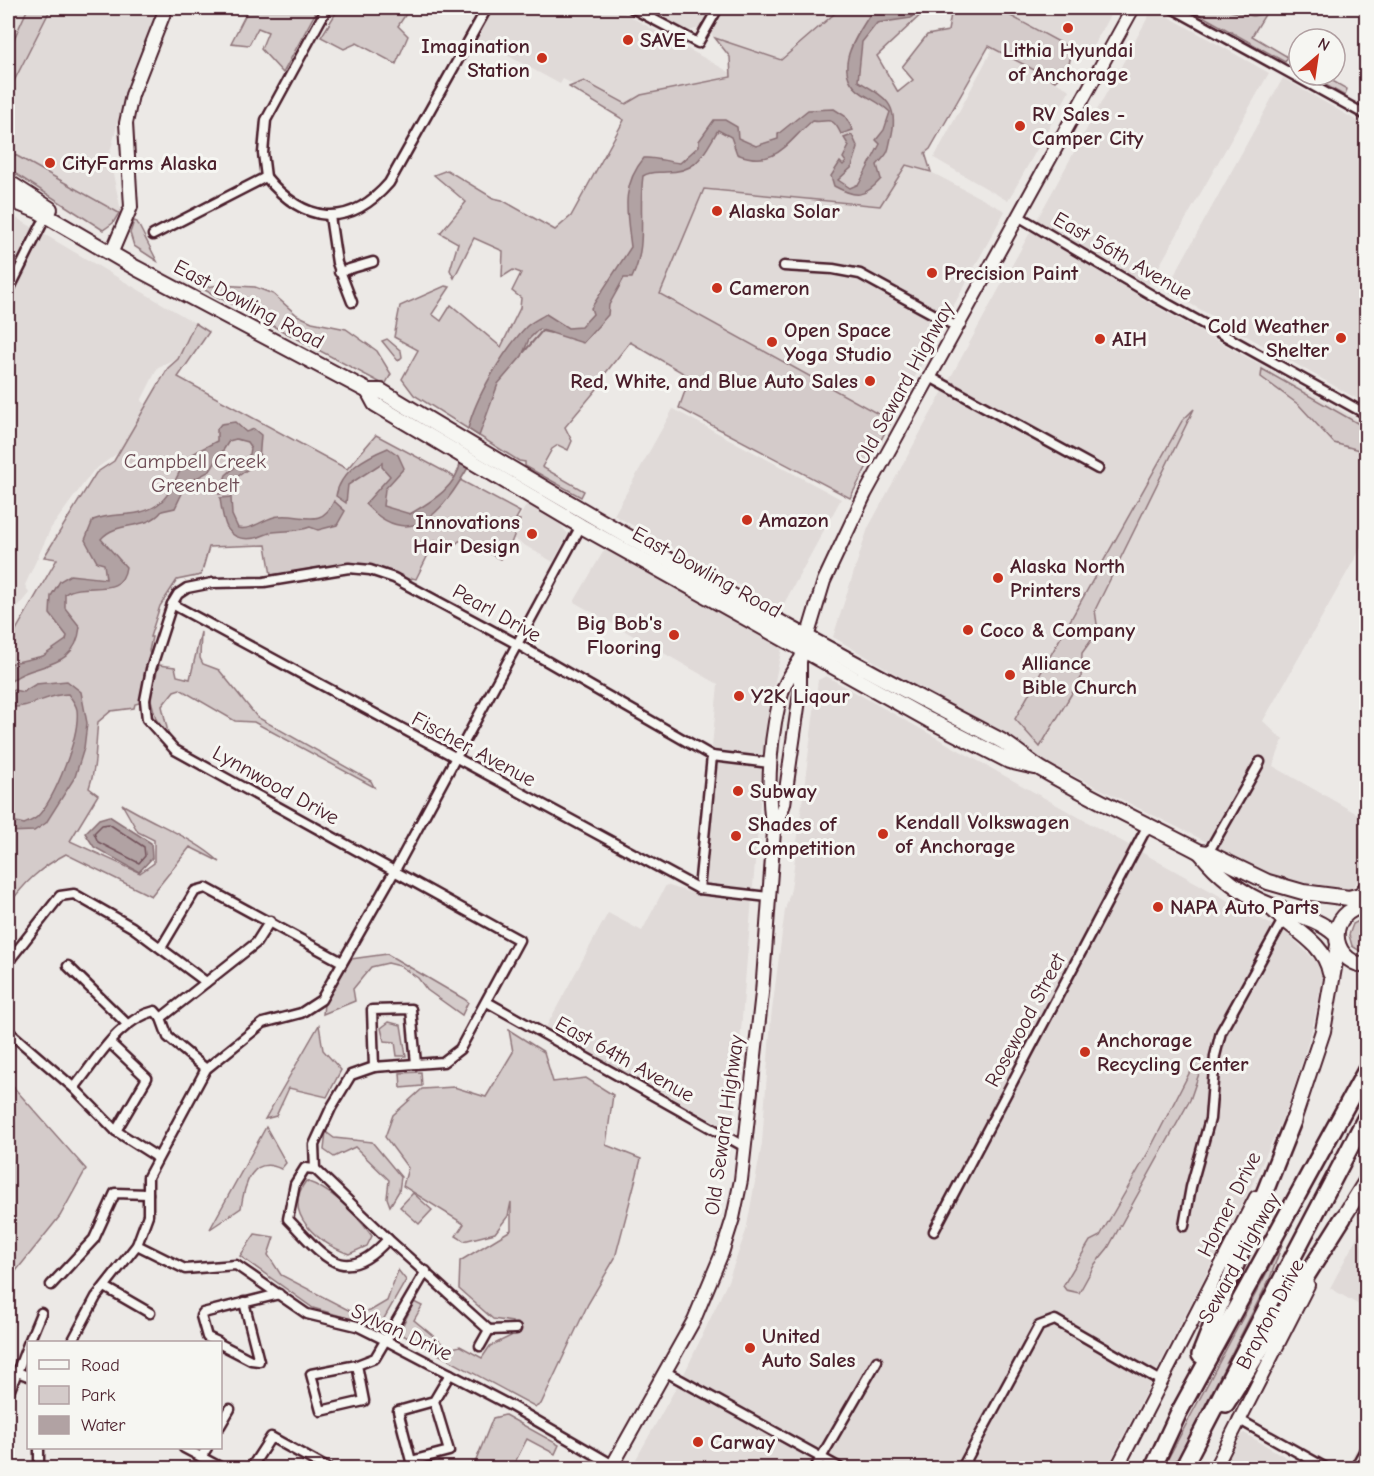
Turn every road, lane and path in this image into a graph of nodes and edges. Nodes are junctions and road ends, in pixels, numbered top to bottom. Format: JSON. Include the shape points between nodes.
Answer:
{"nodes":[{"id":1,"x":166,"y":8,"type":"edge"},
{"id":2,"x":327,"y":8,"type":"edge"},
{"id":3,"x":487,"y":8,"type":"edge"},
{"id":4,"x":632,"y":8,"type":"edge"},
{"id":5,"x":718,"y":8,"type":"edge"},
{"id":6,"x":1134,"y":8,"type":"edge"},
{"id":7,"x":1172,"y":8,"type":"edge"},
{"id":8,"x":1366,"y":115,"type":"edge"},
{"id":9,"x":266,"y":177,"type":"junction"},
{"id":10,"x":8,"y":184,"type":"edge"},
{"id":11,"x":8,"y":201,"type":"edge"},
{"id":12,"x":330,"y":216,"type":"junction"},
{"id":13,"x":1018,"y":216,"type":"junction"},
{"id":14,"x":42,"y":224,"type":"junction"},
{"id":15,"x":153,"y":235,"type":"dead end"},
{"id":16,"x":111,"y":254,"type":"junction"},
{"id":17,"x":373,"y":261,"type":"dead end"},
{"id":18,"x":784,"y":266,"type":"dead end"},
{"id":19,"x":339,"y":272,"type":"junction"},
{"id":20,"x":8,"y":292,"type":"edge"},
{"id":21,"x":352,"y":302,"type":"dead end"},
{"id":22,"x":957,"y":327,"type":"junction"},
{"id":23,"x":930,"y":377,"type":"junction"},
{"id":24,"x":1366,"y":414,"type":"edge"},
{"id":25,"x":1098,"y":469,"type":"dead end"},
{"id":26,"x":585,"y":520,"type":"junction"},
{"id":27,"x":187,"y":588,"type":"joint"},
{"id":28,"x":172,"y":604,"type":"junction"},
{"id":29,"x":517,"y":644,"type":"junction"},
{"id":30,"x":802,"y":648,"type":"junction"},
{"id":31,"x":712,"y":756,"type":"junction"},
{"id":32,"x":453,"y":758,"type":"junction"},
{"id":33,"x":1260,"y":762,"type":"dead end"},
{"id":34,"x":770,"y":763,"type":"junction"},
{"id":35,"x":1148,"y":825,"type":"junction"},
{"id":36,"x":774,"y":831,"type":"junction"},
{"id":37,"x":1204,"y":853,"type":"junction"},
{"id":38,"x":394,"y":872,"type":"junction"},
{"id":39,"x":1366,"y":888,"type":"edge"},
{"id":40,"x":699,"y":889,"type":"junction"},
{"id":41,"x":768,"y":897,"type":"junction"},
{"id":42,"x":1349,"y":898,"type":"junction"},
{"id":43,"x":1266,"y":904,"type":"junction"},
{"id":44,"x":1366,"y":906,"type":"edge"},
{"id":45,"x":1283,"y":920,"type":"junction"},
{"id":46,"x":270,"y":921,"type":"junction"},
{"id":47,"x":1337,"y":940,"type":"junction"},
{"id":48,"x":160,"y":948,"type":"junction"},
{"id":49,"x":8,"y":962,"type":"edge"},
{"id":50,"x":342,"y":963,"type":"junction"},
{"id":51,"x":68,"y":966,"type":"dead end"},
{"id":52,"x":1366,"y":966,"type":"edge"},
{"id":53,"x":1331,"y":975,"type":"junction"},
{"id":54,"x":206,"y":982,"type":"junction"},
{"id":55,"x":487,"y":1002,"type":"junction"},
{"id":56,"x":161,"y":1018,"type":"junction"},
{"id":57,"x":127,"y":1024,"type":"junction"},
{"id":58,"x":8,"y":1031,"type":"edge"},
{"id":59,"x":110,"y":1043,"type":"junction"},
{"id":60,"x":416,"y":1064,"type":"junction"},
{"id":61,"x":374,"y":1067,"type":"junction"},
{"id":62,"x":206,"y":1069,"type":"junction"},
{"id":63,"x":1366,"y":1070,"type":"edge"},
{"id":64,"x":74,"y":1088,"type":"junction"},
{"id":65,"x":1366,"y":1117,"type":"edge"},
{"id":66,"x":1293,"y":1121,"type":"junction"},
{"id":67,"x":116,"y":1131,"type":"junction"},
{"id":68,"x":745,"y":1147,"type":"junction"},
{"id":69,"x":157,"y":1157,"type":"junction"},
{"id":70,"x":315,"y":1168,"type":"junction"},
{"id":71,"x":1366,"y":1181,"type":"edge"},
{"id":72,"x":148,"y":1194,"type":"junction"},
{"id":73,"x":1343,"y":1218,"type":"junction"},
{"id":74,"x":1184,"y":1226,"type":"dead end"},
{"id":75,"x":934,"y":1231,"type":"dead end"},
{"id":76,"x":388,"y":1239,"type":"junction"},
{"id":77,"x":137,"y":1245,"type":"junction"},
{"id":78,"x":426,"y":1271,"type":"junction"},
{"id":79,"x":51,"y":1285,"type":"dead end"},
{"id":80,"x":105,"y":1287,"type":"junction"},
{"id":81,"x":279,"y":1294,"type":"junction"},
{"id":82,"x":244,"y":1302,"type":"junction"},
{"id":83,"x":41,"y":1313,"type":"dead end"},
{"id":84,"x":150,"y":1313,"type":"dead end"},
{"id":85,"x":516,"y":1329,"type":"dead end"},
{"id":86,"x":489,"y":1330,"type":"junction"},
{"id":87,"x":30,"y":1341,"type":"edge"},
{"id":88,"x":73,"y":1341,"type":"edge"},
{"id":89,"x":216,"y":1341,"type":"edge"},
{"id":90,"x":387,"y":1341,"type":"junction"},
{"id":91,"x":222,"y":1345,"type":"edge"},
{"id":92,"x":480,"y":1346,"type":"dead end"},
{"id":93,"x":27,"y":1348,"type":"edge"},
{"id":94,"x":877,"y":1361,"type":"dead end"},
{"id":95,"x":357,"y":1365,"type":"junction"},
{"id":96,"x":17,"y":1372,"type":"junction"},
{"id":97,"x":666,"y":1372,"type":"junction"},
{"id":98,"x":450,"y":1374,"type":"junction"},
{"id":99,"x":27,"y":1376,"type":"edge"},
{"id":100,"x":1161,"y":1381,"type":"junction"},
{"id":101,"x":8,"y":1395,"type":"edge"},
{"id":102,"x":434,"y":1401,"type":"junction"},
{"id":103,"x":230,"y":1410,"type":"dead end"},
{"id":104,"x":1178,"y":1414,"type":"junction"},
{"id":105,"x":1238,"y":1419,"type":"junction"},
{"id":106,"x":222,"y":1423,"type":"edge"},
{"id":107,"x":1366,"y":1448,"type":"edge"},
{"id":108,"x":39,"y":1449,"type":"edge"},
{"id":109,"x":186,"y":1449,"type":"edge"},
{"id":110,"x":206,"y":1449,"type":"edge"},
{"id":111,"x":201,"y":1457,"type":"junction"},
{"id":112,"x":821,"y":1458,"type":"junction"},
{"id":113,"x":612,"y":1467,"type":"edge"},
{"id":114,"x":39,"y":1468,"type":"edge"},
{"id":115,"x":222,"y":1468,"type":"edge"},
{"id":116,"x":251,"y":1468,"type":"edge"},
{"id":117,"x":327,"y":1468,"type":"edge"},
{"id":118,"x":815,"y":1468,"type":"edge"},
{"id":119,"x":840,"y":1468,"type":"edge"},
{"id":120,"x":962,"y":1468,"type":"edge"},
{"id":121,"x":1117,"y":1468,"type":"edge"},
{"id":122,"x":1153,"y":1468,"type":"edge"},
{"id":123,"x":1183,"y":1468,"type":"edge"},
{"id":124,"x":1188,"y":1468,"type":"edge"},
{"id":125,"x":1215,"y":1468,"type":"edge"},
{"id":126,"x":1326,"y":1468,"type":"edge"},
{"id":127,"x":1355,"y":1468,"type":"edge"}],
"edges":[{"from":1,"to":16,"type":"main road","via":[[132,95],[126,123],[131,207]]},
{"from":2,"to":9,"type":"street","via":[[266,120]]},
{"from":3,"to":12,"type":"street","via":[[389,183],[364,206]]},
{"from":4,"to":5,"type":"street","via":[[698,43]]},
{"from":6,"to":13,"type":"main road","name":"Old Seward Highway"},
{"from":7,"to":8,"type":"street"},
{"from":9,"to":12,"type":"street","via":[[296,205],[310,213]]},
{"from":9,"to":15,"type":"street"},
{"from":10,"to":16,"type":"main road","via":[[103,242]]},
{"from":11,"to":14,"type":"main road"},
{"from":11,"to":16,"type":"main road","via":[[38,211]]},
{"from":12,"to":19,"type":"street"},
{"from":13,"to":22,"type":"main road","name":"Old Seward Highway"},
{"from":13,"to":24,"type":"street","name":"East 56th Avenue"},
{"from":14,"to":16,"type":"main road","via":[[94,254]]},
{"from":14,"to":20,"type":"street"},
{"from":16,"to":26,"type":"main road","name":"East Dowling Road","via":[[368,391],[381,391],[445,437]]},
{"from":17,"to":19,"type":"street"},
{"from":18,"to":22,"type":"street","via":[[860,274]]},
{"from":19,"to":21,"type":"street"},
{"from":22,"to":23,"type":"main road","name":"Old Seward Highway"},
{"from":23,"to":25,"type":"street"},
{"from":23,"to":30,"type":"main road","name":"Old Seward Highway","via":[[832,560]]},
{"from":26,"to":29,"type":"street"},
{"from":26,"to":30,"type":"main road","name":"East Dowling Road"},
{"from":27,"to":28,"type":"street","name":"Lynnwood Drive"},
{"from":27,"to":29,"type":"street","name":"Pearl Drive","via":[[273,581],[349,568],[370,570],[394,578]]},
{"from":28,"to":32,"type":"street","name":"Fischer Avenue"},
{"from":28,"to":38,"type":"street","name":"Lynnwood Drive","via":[[145,700],[147,719],[158,733],[175,750]]},
{"from":29,"to":31,"type":"street","name":"Pearl Drive"},
{"from":29,"to":32,"type":"street"},
{"from":30,"to":34,"type":"main road","name":"Old Seward Highway","via":[[783,689]]},
{"from":30,"to":35,"type":"main road","name":"East Dowling Road","via":[[998,739],[1038,768]]},
{"from":30,"to":36,"type":"main road","name":"Old Seward Highway","via":[[800,693],[784,804]]},
{"from":31,"to":34,"type":"street","name":"Pearl Drive"},
{"from":31,"to":40,"type":"street"},
{"from":32,"to":38,"type":"street"},
{"from":32,"to":40,"type":"street","name":"Fischer Avenue"},
{"from":33,"to":37,"type":"street"},
{"from":34,"to":36,"type":"main road","name":"Old Seward Highway","via":[[768,801]]},
{"from":35,"to":37,"type":"main road","name":"East Dowling Road"},
{"from":35,"to":75,"type":"street","name":"Rosewood Street"},
{"from":36,"to":41,"type":"main road","name":"Old Seward Highway"},
{"from":37,"to":42,"type":"main road","name":"East Dowling Road","via":[[1268,882],[1303,892]]},
{"from":37,"to":43,"type":"main road","name":"East Dowling Road","via":[[1232,883]]},
{"from":38,"to":50,"type":"street"},
{"from":38,"to":55,"type":"street","name":"Lynnwood Drive","via":[[519,940]]},
{"from":39,"to":42,"type":"main road"},
{"from":40,"to":41,"type":"street","name":"Fischer Avenue"},
{"from":41,"to":68,"type":"main road","name":"Old Seward Highway"},
{"from":42,"to":44,"type":"main road","name":"East Dowling Road"},
{"from":43,"to":45,"type":"main road"},
{"from":43,"to":47,"type":"main road","name":"East Dowling Road","via":[[1324,924]]},
{"from":44,"to":47,"type":"main road","name":"Homer Drive","via":[[1350,910],[1343,917]]},
{"from":45,"to":53,"type":"main road","via":[[1317,946]]},
{"from":45,"to":74,"type":"street","via":[[1221,1032],[1210,1119]]},
{"from":46,"to":48,"type":"street","via":[[206,888],[195,891]]},
{"from":46,"to":50,"type":"street"},
{"from":46,"to":54,"type":"street","via":[[256,943]]},
{"from":47,"to":52,"type":"main road","name":"East Dowling Road","via":[[1349,960]]},
{"from":47,"to":53,"type":"main road","name":"Homer Drive"},
{"from":48,"to":49,"type":"street","via":[[74,894],[60,896]]},
{"from":48,"to":54,"type":"street"},
{"from":50,"to":62,"type":"street","via":[[321,1000],[301,1013],[263,1023]]},
{"from":51,"to":57,"type":"street"},
{"from":53,"to":66,"type":"main road","name":"Homer Drive","via":[[1323,1031]]},
{"from":54,"to":56,"type":"street"},
{"from":55,"to":60,"type":"street","via":[[460,1049],[443,1062]]},
{"from":55,"to":68,"type":"street","name":"East 64th Avenue"},
{"from":56,"to":57,"type":"street","via":[[155,1011]]},
{"from":56,"to":62,"type":"street","via":[[168,1037]]},
{"from":57,"to":59,"type":"street"},
{"from":58,"to":64,"type":"street"},
{"from":59,"to":64,"type":"street"},
{"from":59,"to":67,"type":"street","via":[[147,1078]]},
{"from":60,"to":61,"type":"street"},
{"from":60,"to":61,"type":"street","via":[[411,1009],[372,1010]]},
{"from":61,"to":70,"type":"street","via":[[351,1075],[331,1108],[314,1145]]},
{"from":62,"to":69,"type":"street"},
{"from":63,"to":104,"type":"highway","name":"Seward Highway"},
{"from":64,"to":67,"type":"street"},
{"from":65,"to":123,"type":"highway"},
{"from":66,"to":100,"type":"main road","name":"Homer Drive"},
{"from":66,"to":104,"type":"highway"},
{"from":67,"to":69,"type":"street"},
{"from":68,"to":97,"type":"main road","name":"Old Seward Highway","via":[[733,1218],[722,1252]]},
{"from":69,"to":72,"type":"street","via":[[148,1177]]},
{"from":70,"to":76,"type":"street"},
{"from":70,"to":76,"type":"street","via":[[305,1168],[295,1184],[288,1219],[310,1242],[337,1264],[355,1265],[371,1258]]},
{"from":71,"to":73,"type":"main road","name":"Brayton Drive"},
{"from":72,"to":77,"type":"street","via":[[148,1215]]},
{"from":72,"to":79,"type":"street","via":[[115,1193],[94,1239]]},
{"from":73,"to":105,"type":"main road","name":"Brayton Drive"},
{"from":73,"to":124,"type":"highway"},
{"from":76,"to":78,"type":"street"},
{"from":77,"to":80,"type":"street"},
{"from":77,"to":81,"type":"street","name":"Sylvan Drive","via":[[185,1269],[236,1265]]},
{"from":78,"to":86,"type":"street"},
{"from":78,"to":90,"type":"street"},
{"from":80,"to":84,"type":"street"},
{"from":80,"to":88,"type":"street"},
{"from":81,"to":82,"type":"street"},
{"from":81,"to":90,"type":"street","name":"Sylvan Drive","via":[[307,1314],[357,1326]]},
{"from":82,"to":89,"type":"street","via":[[203,1313],[207,1336]]},
{"from":82,"to":91,"type":"street","via":[[259,1361]]},
{"from":83,"to":87,"type":"street"},
{"from":85,"to":86,"type":"street"},
{"from":86,"to":92,"type":"street"},
{"from":90,"to":95,"type":"street","via":[[375,1358]]},
{"from":90,"to":98,"type":"street","name":"Sylvan Drive"},
{"from":93,"to":96,"type":"street"},
{"from":94,"to":112,"type":"street"},
{"from":95,"to":95,"type":"street","via":[[311,1374],[321,1411],[364,1401]]},
{"from":96,"to":99,"type":"street"},
{"from":96,"to":101,"type":"street"},
{"from":97,"to":112,"type":"street"},
{"from":97,"to":113,"type":"main road","name":"Old Seward Highway"},
{"from":98,"to":102,"type":"street"},
{"from":98,"to":113,"type":"street","name":"Sylvan Drive"},
{"from":100,"to":120,"type":"street","via":[[1055,1320],[1039,1326]]},
{"from":100,"to":121,"type":"main road","name":"Homer Drive"},
{"from":102,"to":102,"type":"street","via":[[398,1410],[411,1461],[449,1451]]},
{"from":103,"to":106,"type":"street"},
{"from":104,"to":122,"type":"highway","name":"Seward Highway"},
{"from":105,"to":125,"type":"main road","name":"Brayton Drive"},
{"from":105,"to":126,"type":"street"},
{"from":107,"to":127,"type":"street"},
{"from":108,"to":114,"type":"street"},
{"from":109,"to":111,"type":"street"},
{"from":110,"to":111,"type":"street"},
{"from":111,"to":115,"type":"street"},
{"from":112,"to":118,"type":"street"},
{"from":112,"to":119,"type":"street"},
{"from":116,"to":117,"type":"street","via":[[271,1437]]}]}
